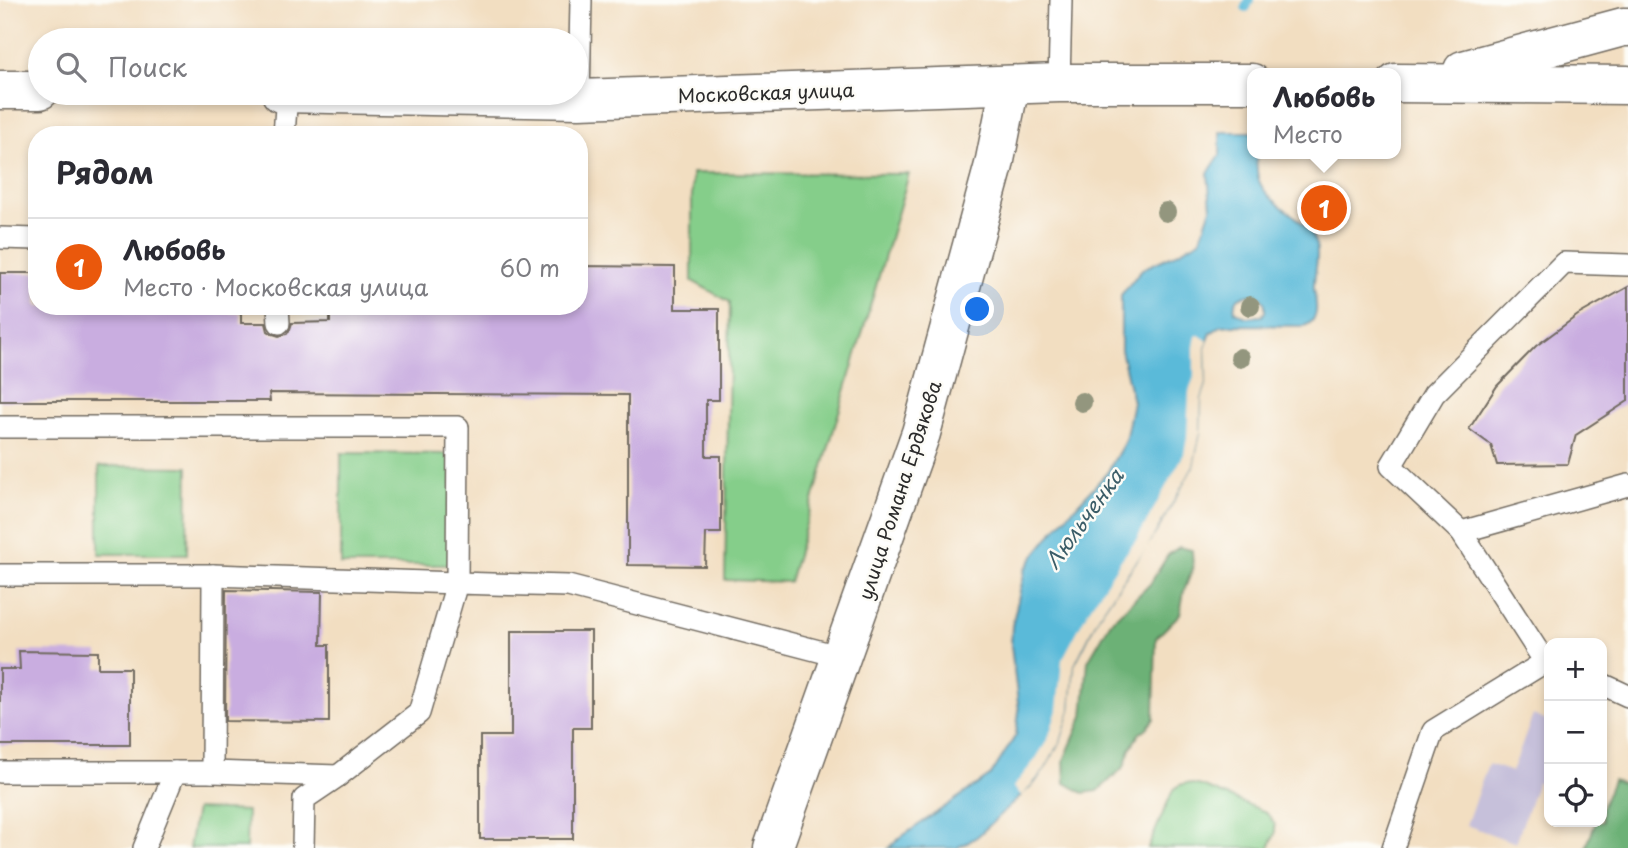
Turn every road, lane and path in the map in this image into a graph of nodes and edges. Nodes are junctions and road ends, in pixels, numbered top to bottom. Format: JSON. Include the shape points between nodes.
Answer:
{"nodes":[{"id":1,"x":580,"y":0,"type":"edge"},
{"id":2,"x":1061,"y":0,"type":"edge"},
{"id":3,"x":1626,"y":27,"type":"edge"},
{"id":4,"x":580,"y":28,"type":"edge"},
{"id":5,"x":1059,"y":83,"type":"junction"},
{"id":6,"x":1247,"y":83,"type":"edge"},
{"id":7,"x":1407,"y":83,"type":"edge"},
{"id":8,"x":1010,"y":85,"type":"junction"},
{"id":9,"x":1628,"y":85,"type":"edge"},
{"id":10,"x":0,"y":90,"type":"edge"},
{"id":11,"x":28,"y":90,"type":"edge"},
{"id":12,"x":588,"y":99,"type":"edge"},
{"id":13,"x":286,"y":105,"type":"edge"},
{"id":14,"x":285,"y":126,"type":"edge"},
{"id":15,"x":0,"y":238,"type":"edge"},
{"id":16,"x":28,"y":239,"type":"edge"},
{"id":17,"x":1628,"y":265,"type":"edge"},
{"id":18,"x":0,"y":427,"type":"edge"},
{"id":19,"x":1628,"y":485,"type":"edge"},
{"id":20,"x":1461,"y":532,"type":"junction"},
{"id":21,"x":0,"y":575,"type":"edge"},
{"id":22,"x":213,"y":575,"type":"junction"},
{"id":23,"x":457,"y":583,"type":"junction"},
{"id":24,"x":842,"y":657,"type":"junction"},
{"id":25,"x":1544,"y":658,"type":"edge"},
{"id":26,"x":1544,"y":665,"type":"edge"},
{"id":27,"x":1607,"y":686,"type":"edge"},
{"id":28,"x":1628,"y":696,"type":"edge"},
{"id":29,"x":0,"y":772,"type":"edge"},
{"id":30,"x":175,"y":772,"type":"junction"},
{"id":31,"x":212,"y":772,"type":"junction"},
{"id":32,"x":338,"y":776,"type":"junction"},
{"id":33,"x":144,"y":848,"type":"edge"},
{"id":34,"x":303,"y":848,"type":"edge"},
{"id":35,"x":774,"y":848,"type":"edge"},
{"id":36,"x":1393,"y":848,"type":"edge"}],
"edges":[{"from":1,"to":4,"type":"lane"},
{"from":2,"to":5,"type":"lane"},
{"from":3,"to":7,"type":"main road"},
{"from":5,"to":6,"type":"main road","name":"Московская улица"},
{"from":5,"to":8,"type":"main road","name":"Московская улица"},
{"from":7,"to":9,"type":"main road"},
{"from":8,"to":12,"type":"main road","name":"Московская улица"},
{"from":8,"to":24,"type":"main road","name":"улица Романа Ердякова","via":[[994,165],[921,433]]},
{"from":10,"to":11,"type":"main road"},
{"from":13,"to":14,"type":"lane"},
{"from":15,"to":16,"type":"lane"},
{"from":17,"to":20,"type":"lane","via":[[1564,263],[1430,401],[1391,466]]},
{"from":18,"to":23,"type":"lane","via":[[458,426]]},
{"from":19,"to":20,"type":"lane"},
{"from":20,"to":25,"type":"lane"},
{"from":21,"to":22,"type":"lane"},
{"from":22,"to":23,"type":"lane"},
{"from":22,"to":31,"type":"lane"},
{"from":23,"to":24,"type":"lane","via":[[568,586]]},
{"from":23,"to":32,"type":"lane","via":[[419,713]]},
{"from":24,"to":35,"type":"main road","name":"улица Романа Ердякова"},
{"from":26,"to":36,"type":"lane","via":[[1433,731]]},
{"from":27,"to":28,"type":"lane"},
{"from":29,"to":30,"type":"lane"},
{"from":30,"to":31,"type":"lane"},
{"from":30,"to":33,"type":"lane"},
{"from":31,"to":32,"type":"lane"},
{"from":32,"to":34,"type":"lane","via":[[304,799]]}]}
